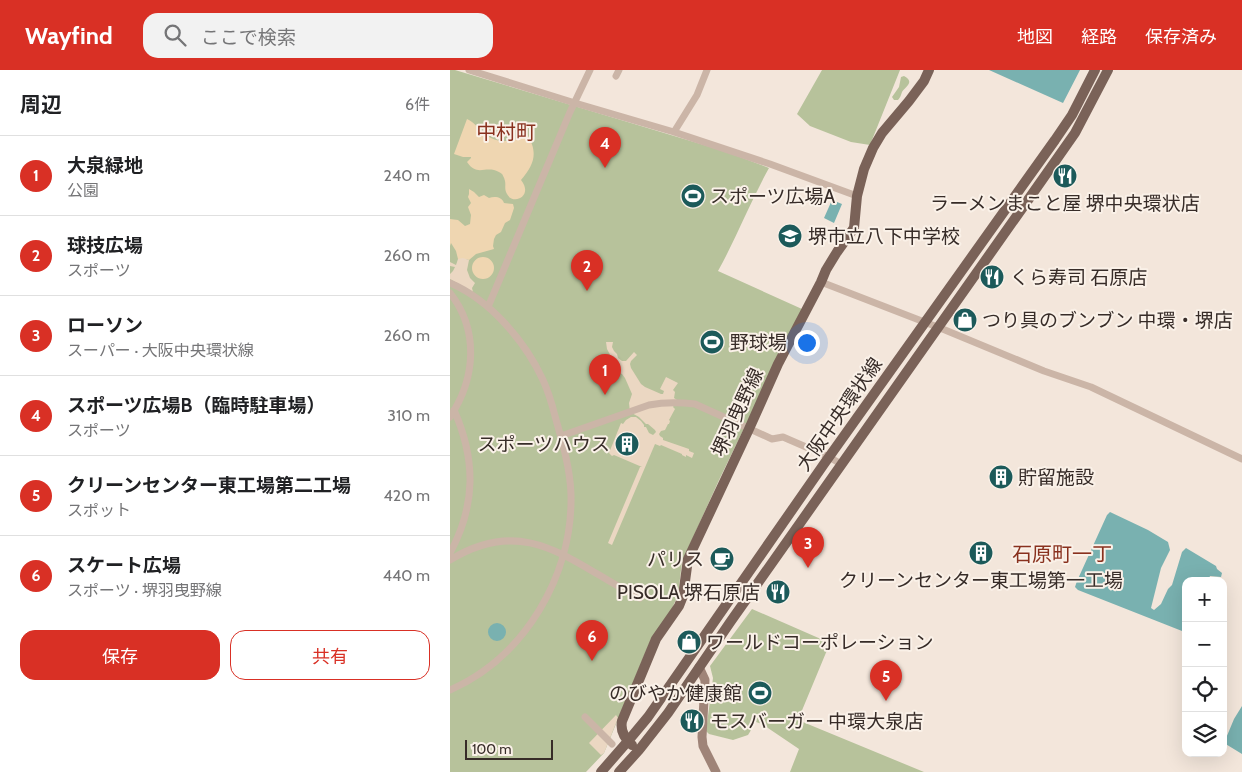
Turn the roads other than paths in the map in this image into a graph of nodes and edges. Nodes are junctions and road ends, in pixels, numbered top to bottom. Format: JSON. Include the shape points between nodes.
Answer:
{"nodes":[{"id":1,"x":470,"y":70,"type":"edge"},
{"id":2,"x":590,"y":70,"type":"edge"},
{"id":3,"x":707,"y":70,"type":"edge"},
{"id":4,"x":929,"y":70,"type":"edge"},
{"id":5,"x":1095,"y":70,"type":"edge"},
{"id":6,"x":1108,"y":70,"type":"edge"},
{"id":7,"x":481,"y":72,"type":"edge"},
{"id":8,"x":575,"y":103,"type":"junction"},
{"id":9,"x":674,"y":132,"type":"junction"},
{"id":10,"x":857,"y":196,"type":"junction"},
{"id":11,"x":450,"y":282,"type":"edge"},
{"id":12,"x":821,"y":282,"type":"junction"},
{"id":13,"x":450,"y":293,"type":"edge"},
{"id":14,"x":488,"y":307,"type":"junction"},
{"id":15,"x":926,"y":322,"type":"junction"},
{"id":16,"x":938,"y":328,"type":"junction"},
{"id":17,"x":452,"y":414,"type":"edge"},
{"id":18,"x":749,"y":429,"type":"junction"},
{"id":19,"x":561,"y":436,"type":"junction"},
{"id":20,"x":829,"y":457,"type":"junction"},
{"id":21,"x":1242,"y":459,"type":"edge"},
{"id":22,"x":841,"y":464,"type":"junction"},
{"id":23,"x":450,"y":554,"type":"edge"},
{"id":24,"x":563,"y":555,"type":"junction"},
{"id":25,"x":450,"y":560,"type":"edge"},
{"id":26,"x":640,"y":598,"type":"dead end"},
{"id":27,"x":699,"y":667,"type":"junction"},
{"id":28,"x":450,"y":690,"type":"edge"},
{"id":29,"x":585,"y":717,"type":"dead end"},
{"id":30,"x":628,"y":742,"type":"junction"},
{"id":31,"x":612,"y":744,"type":"dead end"},
{"id":32,"x":639,"y":750,"type":"junction"},
{"id":33,"x":601,"y":772,"type":"edge"},
{"id":34,"x":619,"y":772,"type":"edge"},
{"id":35,"x":716,"y":772,"type":"edge"}],
"edges":[{"from":1,"to":7,"type":"street"},
{"from":2,"to":8,"type":"street"},
{"from":3,"to":9,"type":"street","via":[[697,95]]},
{"from":4,"to":10,"type":"main road","name":"堺羽曳野線","via":[[910,101],[882,132],[864,169]]},
{"from":5,"to":15,"type":"main road","name":"大阪中央環状線","via":[[1072,115]]},
{"from":6,"to":16,"type":"main road","name":"大阪中央環状線","via":[[1074,133]]},
{"from":7,"to":8,"type":"street"},
{"from":8,"to":9,"type":"street"},
{"from":8,"to":14,"type":"street"},
{"from":9,"to":10,"type":"street"},
{"from":10,"to":12,"type":"main road","name":"堺羽曳野線","via":[[854,228]]},
{"from":11,"to":14,"type":"street"},
{"from":12,"to":15,"type":"street"},
{"from":12,"to":18,"type":"main road","name":"堺羽曳野線","via":[[778,364]]},
{"from":13,"to":17,"type":"street","via":[[465,318],[471,349],[470,368]]},
{"from":14,"to":19,"type":"street","via":[[520,342],[537,369]]},
{"from":15,"to":16,"type":"street"},
{"from":15,"to":20,"type":"main road","name":"大阪中央環状線"},
{"from":16,"to":21,"type":"street","via":[[1091,388]]},
{"from":16,"to":22,"type":"main road","name":"大阪中央環状線"},
{"from":17,"to":23,"type":"street","via":[[463,430],[469,453],[470,488],[461,530]]},
{"from":18,"to":19,"type":"street","via":[[695,404],[672,402],[649,405]]},
{"from":18,"to":20,"type":"street","via":[[772,439],[783,437]]},
{"from":18,"to":30,"type":"main road","name":"堺羽曳野線","via":[[688,559],[679,606],[656,639],[622,721],[622,732]]},
{"from":19,"to":24,"type":"street","via":[[571,494]]},
{"from":20,"to":22,"type":"street"},
{"from":20,"to":30,"type":"main road","name":"大阪中央環状線"},
{"from":22,"to":27,"type":"main road","name":"大阪中央環状線"},
{"from":24,"to":25,"type":"street","via":[[538,544],[510,541],[476,546]]},
{"from":24,"to":26,"type":"street"},
{"from":24,"to":28,"type":"street","via":[[539,612],[522,635],[477,675]]},
{"from":27,"to":32,"type":"main road","name":"大阪中央環状線"},
{"from":27,"to":35,"type":"street","via":[[705,680],[703,746]]},
{"from":29,"to":31,"type":"street"},
{"from":30,"to":32,"type":"main road"},
{"from":30,"to":33,"type":"main road","name":"大阪中央環状線"},
{"from":32,"to":34,"type":"main road","name":"大阪中央環状線"}]}
